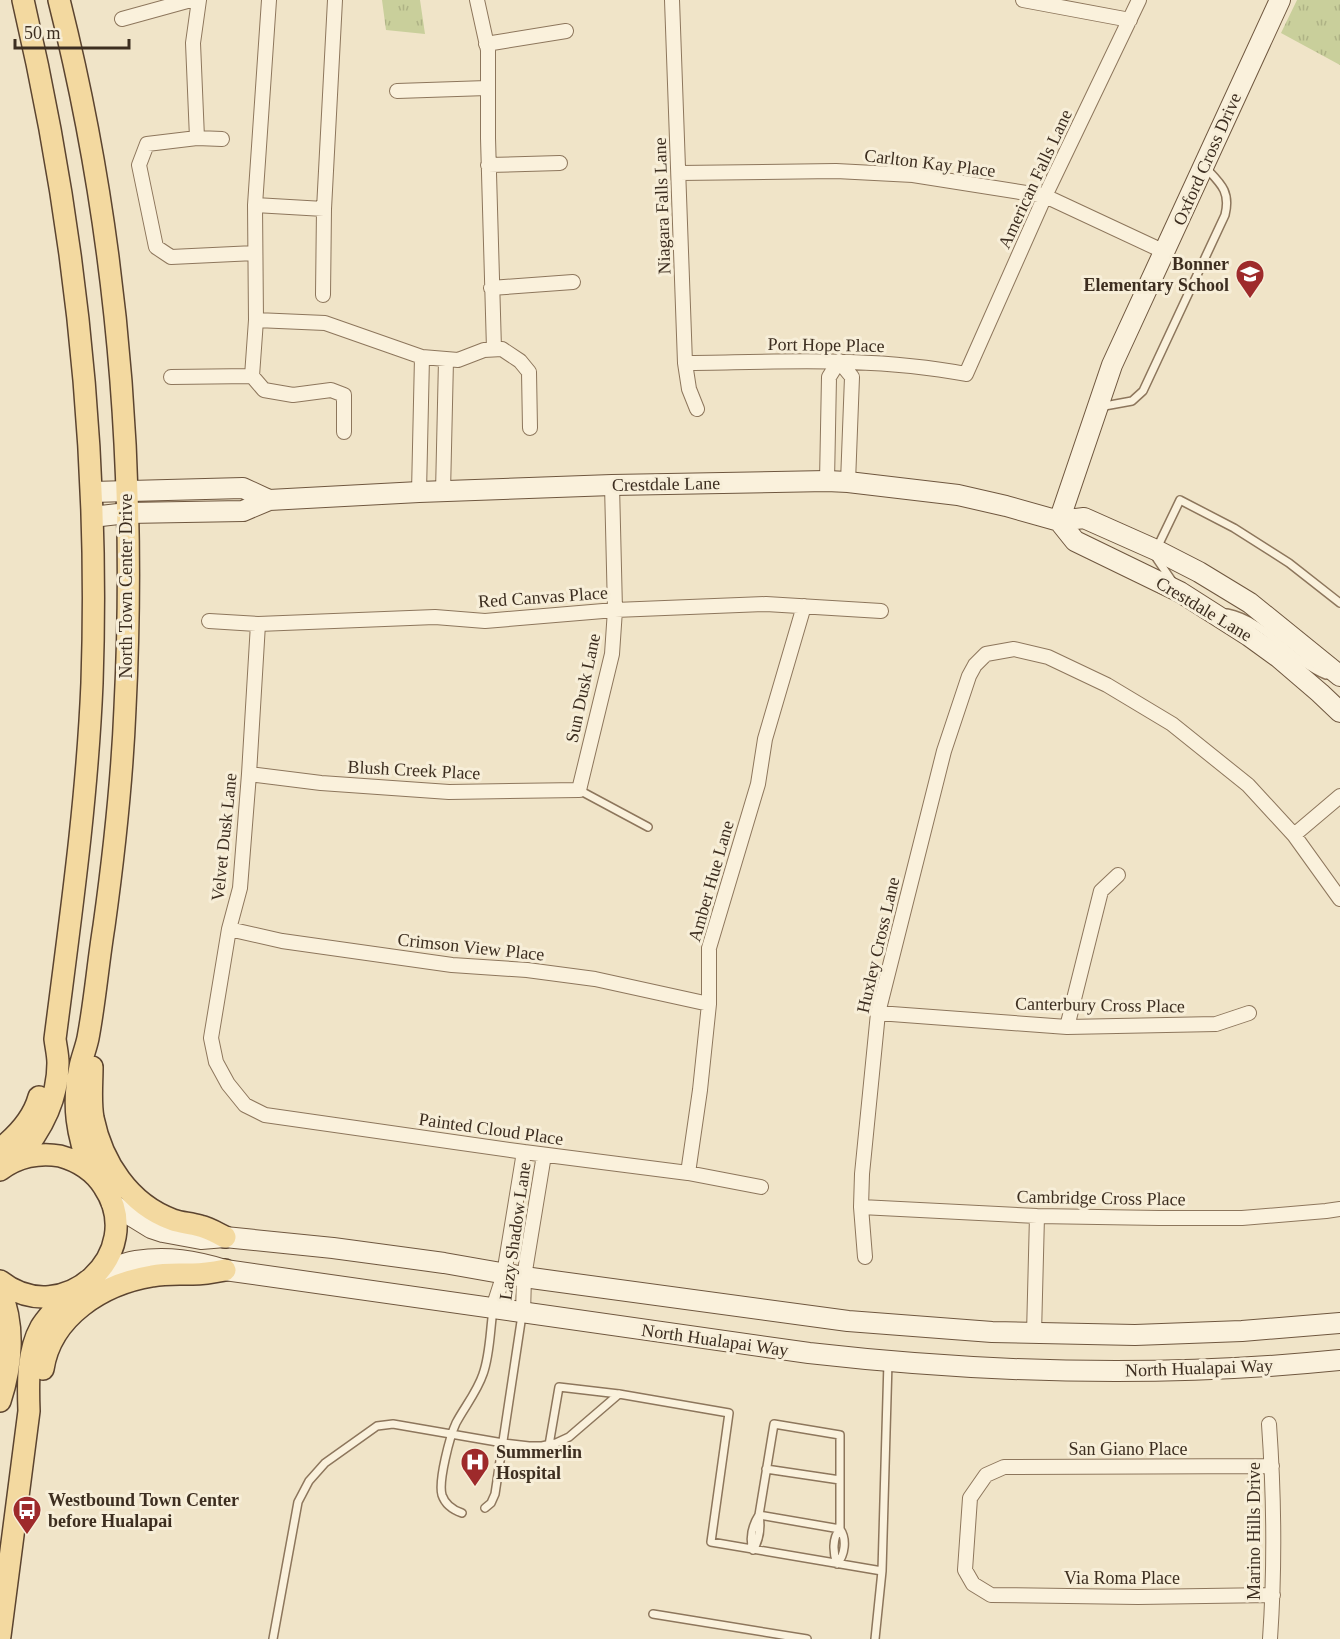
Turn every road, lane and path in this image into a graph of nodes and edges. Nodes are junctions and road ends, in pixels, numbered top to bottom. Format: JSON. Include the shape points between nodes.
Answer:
{"nodes":[{"id":1,"x":22,"y":0,"type":"edge"},
{"id":2,"x":59,"y":0,"type":"edge"},
{"id":3,"x":191,"y":0,"type":"edge"},
{"id":4,"x":199,"y":0,"type":"edge"},
{"id":5,"x":269,"y":0,"type":"edge"},
{"id":6,"x":335,"y":0,"type":"edge"},
{"id":7,"x":477,"y":0,"type":"edge"},
{"id":8,"x":672,"y":0,"type":"edge"},
{"id":9,"x":1023,"y":0,"type":"edge"},
{"id":10,"x":1139,"y":0,"type":"edge"},
{"id":11,"x":1280,"y":0,"type":"edge"},
{"id":12,"x":122,"y":19,"type":"dead end"},
{"id":13,"x":1130,"y":20,"type":"junction"},
{"id":14,"x":566,"y":32,"type":"dead end"},
{"id":15,"x":486,"y":44,"type":"junction"},
{"id":16,"x":487,"y":88,"type":"junction"},
{"id":17,"x":398,"y":91,"type":"dead end"},
{"id":18,"x":197,"y":138,"type":"junction"},
{"id":19,"x":222,"y":139,"type":"dead end"},
{"id":20,"x":560,"y":163,"type":"dead end"},
{"id":21,"x":488,"y":165,"type":"junction"},
{"id":22,"x":1204,"y":165,"type":"junction"},
{"id":23,"x":679,"y":173,"type":"junction"},
{"id":24,"x":1045,"y":196,"type":"junction"},
{"id":25,"x":255,"y":205,"type":"junction"},
{"id":26,"x":324,"y":209,"type":"junction"},
{"id":27,"x":1165,"y":252,"type":"junction"},
{"id":28,"x":255,"y":253,"type":"junction"},
{"id":29,"x":573,"y":282,"type":"dead end"},
{"id":30,"x":491,"y":288,"type":"junction"},
{"id":31,"x":323,"y":295,"type":"dead end"},
{"id":32,"x":256,"y":320,"type":"junction"},
{"id":33,"x":494,"y":350,"type":"junction"},
{"id":34,"x":422,"y":357,"type":"junction"},
{"id":35,"x":446,"y":360,"type":"junction"},
{"id":36,"x":840,"y":361,"type":"junction"},
{"id":37,"x":685,"y":363,"type":"junction"},
{"id":38,"x":966,"y":374,"type":"joint"},
{"id":39,"x":252,"y":376,"type":"junction"},
{"id":40,"x":171,"y":377,"type":"dead end"},
{"id":41,"x":1097,"y":407,"type":"junction"},
{"id":42,"x":697,"y":409,"type":"dead end"},
{"id":43,"x":530,"y":428,"type":"dead end"},
{"id":44,"x":345,"y":432,"type":"dead end"},
{"id":45,"x":827,"y":481,"type":"junction"},
{"id":46,"x":848,"y":482,"type":"junction"},
{"id":47,"x":612,"y":485,"type":"junction"},
{"id":48,"x":126,"y":490,"type":"junction"},
{"id":49,"x":92,"y":492,"type":"junction"},
{"id":50,"x":419,"y":492,"type":"junction"},
{"id":51,"x":443,"y":492,"type":"junction"},
{"id":52,"x":269,"y":500,"type":"junction"},
{"id":53,"x":127,"y":513,"type":"junction"},
{"id":54,"x":92,"y":517,"type":"junction"},
{"id":55,"x":1059,"y":521,"type":"junction"},
{"id":56,"x":1156,"y":550,"type":"junction"},
{"id":57,"x":1180,"y":592,"type":"junction"},
{"id":58,"x":1340,"y":603,"type":"edge"},
{"id":59,"x":804,"y":606,"type":"junction"},
{"id":60,"x":615,"y":610,"type":"junction"},
{"id":61,"x":880,"y":611,"type":"dead end"},
{"id":62,"x":1216,"y":614,"type":"junction"},
{"id":63,"x":209,"y":621,"type":"dead end"},
{"id":64,"x":258,"y":624,"type":"junction"},
{"id":65,"x":1339,"y":674,"type":"edge"},
{"id":66,"x":1340,"y":712,"type":"edge"},
{"id":67,"x":249,"y":774,"type":"junction"},
{"id":68,"x":579,"y":790,"type":"junction"},
{"id":69,"x":1340,"y":796,"type":"edge"},
{"id":70,"x":648,"y":827,"type":"dead end"},
{"id":71,"x":1294,"y":835,"type":"junction"},
{"id":72,"x":1118,"y":875,"type":"dead end"},
{"id":73,"x":1340,"y":899,"type":"edge"},
{"id":74,"x":229,"y":929,"type":"junction"},
{"id":75,"x":709,"y":1004,"type":"junction"},
{"id":76,"x":878,"y":1012,"type":"junction"},
{"id":77,"x":1248,"y":1013,"type":"dead end"},
{"id":78,"x":1067,"y":1026,"type":"junction"},
{"id":79,"x":88,"y":1040,"type":"junction"},
{"id":80,"x":228,"y":1084,"type":"joint"},
{"id":81,"x":524,"y":1152,"type":"junction"},
{"id":82,"x":544,"y":1155,"type":"junction"},
{"id":83,"x":5,"y":1160,"type":"edge"},
{"id":84,"x":91,"y":1171,"type":"junction"},
{"id":85,"x":688,"y":1173,"type":"junction"},
{"id":86,"x":761,"y":1187,"type":"dead end"},
{"id":87,"x":112,"y":1204,"type":"junction"},
{"id":88,"x":861,"y":1207,"type":"junction"},
{"id":89,"x":1340,"y":1209,"type":"edge"},
{"id":90,"x":1037,"y":1215,"type":"junction"},
{"id":91,"x":225,"y":1237,"type":"junction"},
{"id":92,"x":865,"y":1257,"type":"dead end"},
{"id":93,"x":225,"y":1270,"type":"junction"},
{"id":94,"x":504,"y":1274,"type":"junction"},
{"id":95,"x":96,"y":1275,"type":"junction"},
{"id":96,"x":524,"y":1277,"type":"junction"},
{"id":97,"x":0,"y":1281,"type":"edge"},
{"id":98,"x":0,"y":1290,"type":"edge"},
{"id":99,"x":72,"y":1292,"type":"junction"},
{"id":100,"x":493,"y":1308,"type":"junction"},
{"id":101,"x":523,"y":1313,"type":"junction"},
{"id":102,"x":1340,"y":1323,"type":"edge"},
{"id":103,"x":1034,"y":1334,"type":"junction"},
{"id":104,"x":1340,"y":1360,"type":"edge"},
{"id":105,"x":888,"y":1362,"type":"junction"},
{"id":106,"x":620,"y":1394,"type":"junction"},
{"id":107,"x":0,"y":1401,"type":"edge"},
{"id":108,"x":29,"y":1411,"type":"junction"},
{"id":109,"x":1269,"y":1424,"type":"dead end"},
{"id":110,"x":451,"y":1435,"type":"junction"},
{"id":111,"x":503,"y":1443,"type":"junction"},
{"id":112,"x":549,"y":1445,"type":"junction"},
{"id":113,"x":1272,"y":1466,"type":"junction"},
{"id":114,"x":766,"y":1469,"type":"junction"},
{"id":115,"x":840,"y":1480,"type":"junction"},
{"id":116,"x":485,"y":1508,"type":"dead end"},
{"id":117,"x":462,"y":1513,"type":"dead end"},
{"id":118,"x":759,"y":1515,"type":"junction"},
{"id":119,"x":840,"y":1529,"type":"junction"},
{"id":120,"x":753,"y":1550,"type":"junction"},
{"id":121,"x":837,"y":1564,"type":"junction"},
{"id":122,"x":882,"y":1571,"type":"junction"},
{"id":123,"x":973,"y":1584,"type":"joint"},
{"id":124,"x":1273,"y":1595,"type":"junction"},
{"id":125,"x":653,"y":1614,"type":"dead end"},
{"id":126,"x":0,"y":1636,"type":"edge"},
{"id":127,"x":273,"y":1639,"type":"edge"},
{"id":128,"x":807,"y":1639,"type":"edge"},
{"id":129,"x":875,"y":1639,"type":"edge"},
{"id":130,"x":1270,"y":1639,"type":"edge"}],
"edges":[{"from":1,"to":49,"type":"main road","name":"North Town Center Drive","via":[[51,128],[70,244]]},
{"from":2,"to":48,"type":"main road","name":"North Town Center Drive","via":[[103,225],[116,329]]},
{"from":3,"to":12,"type":"street"},
{"from":4,"to":18,"type":"street","via":[[194,42]]},
{"from":5,"to":25,"type":"street"},
{"from":6,"to":26,"type":"street"},
{"from":7,"to":15,"type":"street"},
{"from":8,"to":23,"type":"street","name":"Niagara Falls Lane"},
{"from":9,"to":13,"type":"street"},
{"from":10,"to":13,"type":"street","name":"American Falls Lane"},
{"from":11,"to":22,"type":"main road","name":"Oxford Cross Drive"},
{"from":13,"to":24,"type":"street","name":"American Falls Lane"},
{"from":14,"to":15,"type":"street"},
{"from":15,"to":16,"type":"street"},
{"from":16,"to":17,"type":"street"},
{"from":16,"to":21,"type":"street"},
{"from":18,"to":19,"type":"street"},
{"from":18,"to":28,"type":"street","via":[[147,144],[139,165],[156,247],[171,257]]},
{"from":20,"to":21,"type":"street"},
{"from":21,"to":30,"type":"street"},
{"from":22,"to":27,"type":"main road","name":"Oxford Cross Drive"},
{"from":22,"to":41,"type":"lane","via":[[1225,191],[1224,215],[1143,391],[1132,401]]},
{"from":23,"to":24,"type":"street","name":"Carlton Kay Place","via":[[836,171],[913,175]]},
{"from":23,"to":37,"type":"street","name":"Niagara Falls Lane"},
{"from":24,"to":27,"type":"street","name":"Carlton Kay Place"},
{"from":24,"to":38,"type":"street","name":"American Falls Lane"},
{"from":25,"to":26,"type":"street"},
{"from":25,"to":28,"type":"street"},
{"from":26,"to":31,"type":"street"},
{"from":27,"to":41,"type":"main road","name":"Oxford Cross Drive","via":[[1123,340]]},
{"from":28,"to":32,"type":"street"},
{"from":29,"to":30,"type":"street"},
{"from":30,"to":33,"type":"street"},
{"from":32,"to":34,"type":"street","via":[[325,323]]},
{"from":32,"to":39,"type":"street"},
{"from":33,"to":35,"type":"street"},
{"from":33,"to":43,"type":"street","via":[[502,349],[529,372]]},
{"from":34,"to":35,"type":"street"},
{"from":34,"to":50,"type":"street"},
{"from":35,"to":51,"type":"street"},
{"from":36,"to":37,"type":"street","name":"Port Hope Place"},
{"from":36,"to":38,"type":"street","name":"Port Hope Place","via":[[930,367]]},
{"from":36,"to":45,"type":"street","via":[[828,377]]},
{"from":36,"to":46,"type":"street","via":[[852,377]]},
{"from":37,"to":42,"type":"street","name":"Niagara Falls Lane"},
{"from":39,"to":40,"type":"street"},
{"from":39,"to":44,"type":"street","via":[[264,390],[293,395],[331,390],[344,395]]},
{"from":41,"to":55,"type":"main road","name":"Oxford Cross Drive"},
{"from":45,"to":46,"type":"main road","name":"Crestdale Lane"},
{"from":45,"to":47,"type":"main road","name":"Crestdale Lane"},
{"from":46,"to":55,"type":"main road","name":"Crestdale Lane","via":[[958,495]]},
{"from":47,"to":51,"type":"main road","name":"Crestdale Lane"},
{"from":47,"to":60,"type":"street","name":"Sun Dusk Lane"},
{"from":48,"to":49,"type":"main road","name":"Crestdale Lane"},
{"from":48,"to":52,"type":"main road","name":"Crestdale Lane","via":[[243,488]]},
{"from":48,"to":53,"type":"main road","name":"North Town Center Drive"},
{"from":49,"to":54,"type":"main road","name":"North Town Center Drive"},
{"from":50,"to":51,"type":"main road","name":"Crestdale Lane"},
{"from":50,"to":52,"type":"main road","name":"Crestdale Lane"},
{"from":52,"to":53,"type":"main road","name":"Crestdale Lane","via":[[243,511]]},
{"from":53,"to":54,"type":"main road","name":"Crestdale Lane"},
{"from":53,"to":79,"type":"main road","name":"North Town Center Drive","via":[[128,636],[120,796]]},
{"from":54,"to":83,"type":"main road","name":"North Town Center Drive","via":[[89,737],[55,1039],[45,1061],[33,1113]]},
{"from":55,"to":56,"type":"main road","name":"Crestdale Lane","via":[[1084,518]]},
{"from":55,"to":57,"type":"main road","name":"Crestdale Lane","via":[[1075,541]]},
{"from":56,"to":57,"type":"lane","via":[[1157,559]]},
{"from":56,"to":58,"type":"lane","via":[[1180,500],[1289,563]]},
{"from":56,"to":65,"type":"main road","name":"Crestdale Lane","via":[[1250,603]]},
{"from":57,"to":62,"type":"main road","name":"Crestdale Lane"},
{"from":59,"to":60,"type":"street","name":"Red Canvas Place"},
{"from":59,"to":61,"type":"street","name":"Red Canvas Place"},
{"from":59,"to":75,"type":"street","name":"Amber Hue Lane","via":[[710,948]]},
{"from":60,"to":64,"type":"street","name":"Red Canvas Place","via":[[485,621],[435,617]]},
{"from":60,"to":68,"type":"street","name":"Sun Dusk Lane","via":[[612,654]]},
{"from":62,"to":65,"type":"lane","via":[[1229,613],[1253,623],[1309,666],[1331,676]]},
{"from":62,"to":66,"type":"main road","name":"Crestdale Lane","via":[[1278,657]]},
{"from":63,"to":64,"type":"street","name":"Red Canvas Place"},
{"from":64,"to":67,"type":"street","name":"Velvet Dusk Lane"},
{"from":67,"to":68,"type":"street","name":"Blush Creek Place","via":[[449,792]]},
{"from":67,"to":74,"type":"street","name":"Velvet Dusk Lane","via":[[240,888]]},
{"from":68,"to":70,"type":"lane"},
{"from":69,"to":71,"type":"street"},
{"from":71,"to":73,"type":"street"},
{"from":71,"to":76,"type":"street","name":"Huxley Cross Lane","via":[[1248,785],[1173,724],[1107,685],[1048,657],[1014,649],[986,654],[969,675],[944,751]]},
{"from":72,"to":78,"type":"street","via":[[1101,891]]},
{"from":74,"to":75,"type":"street","name":"Crimson View Place","via":[[282,941],[452,965],[595,979]]},
{"from":74,"to":80,"type":"street","name":"Velvet Dusk Lane","via":[[212,1038],[216,1062]]},
{"from":75,"to":85,"type":"street","name":"Amber Hue Lane"},
{"from":76,"to":78,"type":"street","name":"Canterbury Cross Place"},
{"from":76,"to":88,"type":"street","name":"Huxley Cross Lane"},
{"from":77,"to":78,"type":"street","name":"Canterbury Cross Place","via":[[1216,1024]]},
{"from":79,"to":84,"type":"main road","name":"North Town Center Drive","via":[[80,1066],[76,1115]]},
{"from":79,"to":91,"type":"main road","via":[[93,1116],[103,1152],[117,1175],[130,1193],[150,1208]]},
{"from":80,"to":81,"type":"street","name":"Painted Cloud Place","via":[[245,1105],[265,1115]]},
{"from":81,"to":82,"type":"street","name":"Painted Cloud Place"},
{"from":81,"to":94,"type":"street","name":"Lazy Shadow Lane"},
{"from":82,"to":85,"type":"street","name":"Painted Cloud Place"},
{"from":82,"to":96,"type":"street","name":"Lazy Shadow Lane"},
{"from":83,"to":84,"type":"main road","via":[[55,1155]]},
{"from":84,"to":87,"type":"main road"},
{"from":85,"to":86,"type":"street","name":"Painted Cloud Place"},
{"from":87,"to":91,"type":"main road","name":"North Hualapai Way","via":[[163,1232],[201,1239]]},
{"from":87,"to":95,"type":"main road","via":[[114,1243]]},
{"from":88,"to":90,"type":"street","name":"Cambridge Cross Place"},
{"from":88,"to":92,"type":"street","name":"Huxley Cross Lane"},
{"from":89,"to":90,"type":"street","name":"Cambridge Cross Place","via":[[1242,1218]]},
{"from":90,"to":103,"type":"street"},
{"from":91,"to":94,"type":"main road","name":"North Hualapai Way","via":[[444,1263]]},
{"from":93,"to":95,"type":"main road","name":"North Hualapai Way","via":[[164,1259],[136,1261]]},
{"from":93,"to":100,"type":"main road","name":"North Hualapai Way"},
{"from":93,"to":108,"type":"main road","via":[[138,1278],[90,1300],[68,1318],[50,1343],[41,1384]]},
{"from":94,"to":96,"type":"main road","name":"North Hualapai Way"},
{"from":94,"to":100,"type":"street","name":"Lazy Shadow Lane"},
{"from":95,"to":99,"type":"main road"},
{"from":96,"to":101,"type":"street","name":"Lazy Shadow Lane"},
{"from":96,"to":103,"type":"main road","name":"North Hualapai Way","via":[[848,1321]]},
{"from":97,"to":99,"type":"main road","via":[[33,1296]]},
{"from":98,"to":107,"type":"main road","via":[[11,1339],[7,1380]]},
{"from":99,"to":108,"type":"main road","via":[[41,1328],[35,1343],[28,1383]]},
{"from":100,"to":101,"type":"main road","name":"North Hualapai Way"},
{"from":100,"to":110,"type":"lane","via":[[483,1374]]},
{"from":101,"to":105,"type":"main road","name":"North Hualapai Way"},
{"from":101,"to":111,"type":"lane"},
{"from":102,"to":103,"type":"main road","name":"North Hualapai Way","via":[[1185,1334]]},
{"from":104,"to":105,"type":"main road","name":"North Hualapai Way","via":[[1129,1371]]},
{"from":105,"to":122,"type":"lane"},
{"from":106,"to":112,"type":"lane","via":[[568,1437]]},
{"from":106,"to":112,"type":"lane","via":[[559,1387]]},
{"from":106,"to":120,"type":"lane","via":[[729,1413],[711,1542]]},
{"from":108,"to":126,"type":"main road"},
{"from":109,"to":113,"type":"street","name":"Marino Hills Drive"},
{"from":110,"to":111,"type":"lane"},
{"from":110,"to":117,"type":"lane","via":[[441,1488],[447,1504]]},
{"from":110,"to":127,"type":"lane","via":[[393,1424],[377,1425],[316,1471],[298,1502]]},
{"from":111,"to":112,"type":"lane"},
{"from":111,"to":116,"type":"lane","via":[[495,1494]]},
{"from":113,"to":123,"type":"street","name":"San Giano Place","via":[[1004,1467],[986,1475],[970,1498],[965,1570]]},
{"from":113,"to":124,"type":"street","name":"Marino Hills Drive"},
{"from":114,"to":115,"type":"lane"},
{"from":114,"to":115,"type":"lane","via":[[774,1424],[840,1435]]},
{"from":114,"to":118,"type":"lane"},
{"from":115,"to":119,"type":"lane"},
{"from":118,"to":119,"type":"lane"},
{"from":118,"to":120,"type":"lane","via":[[758,1543]]},
{"from":119,"to":121,"type":"lane","via":[[844,1544]]},
{"from":120,"to":121,"type":"lane"},
{"from":121,"to":122,"type":"lane"},
{"from":122,"to":129,"type":"lane"},
{"from":123,"to":124,"type":"street","name":"Via Roma Place","via":[[991,1595]]},
{"from":124,"to":130,"type":"street","name":"Marino Hills Drive"},
{"from":125,"to":128,"type":"lane"}]}
